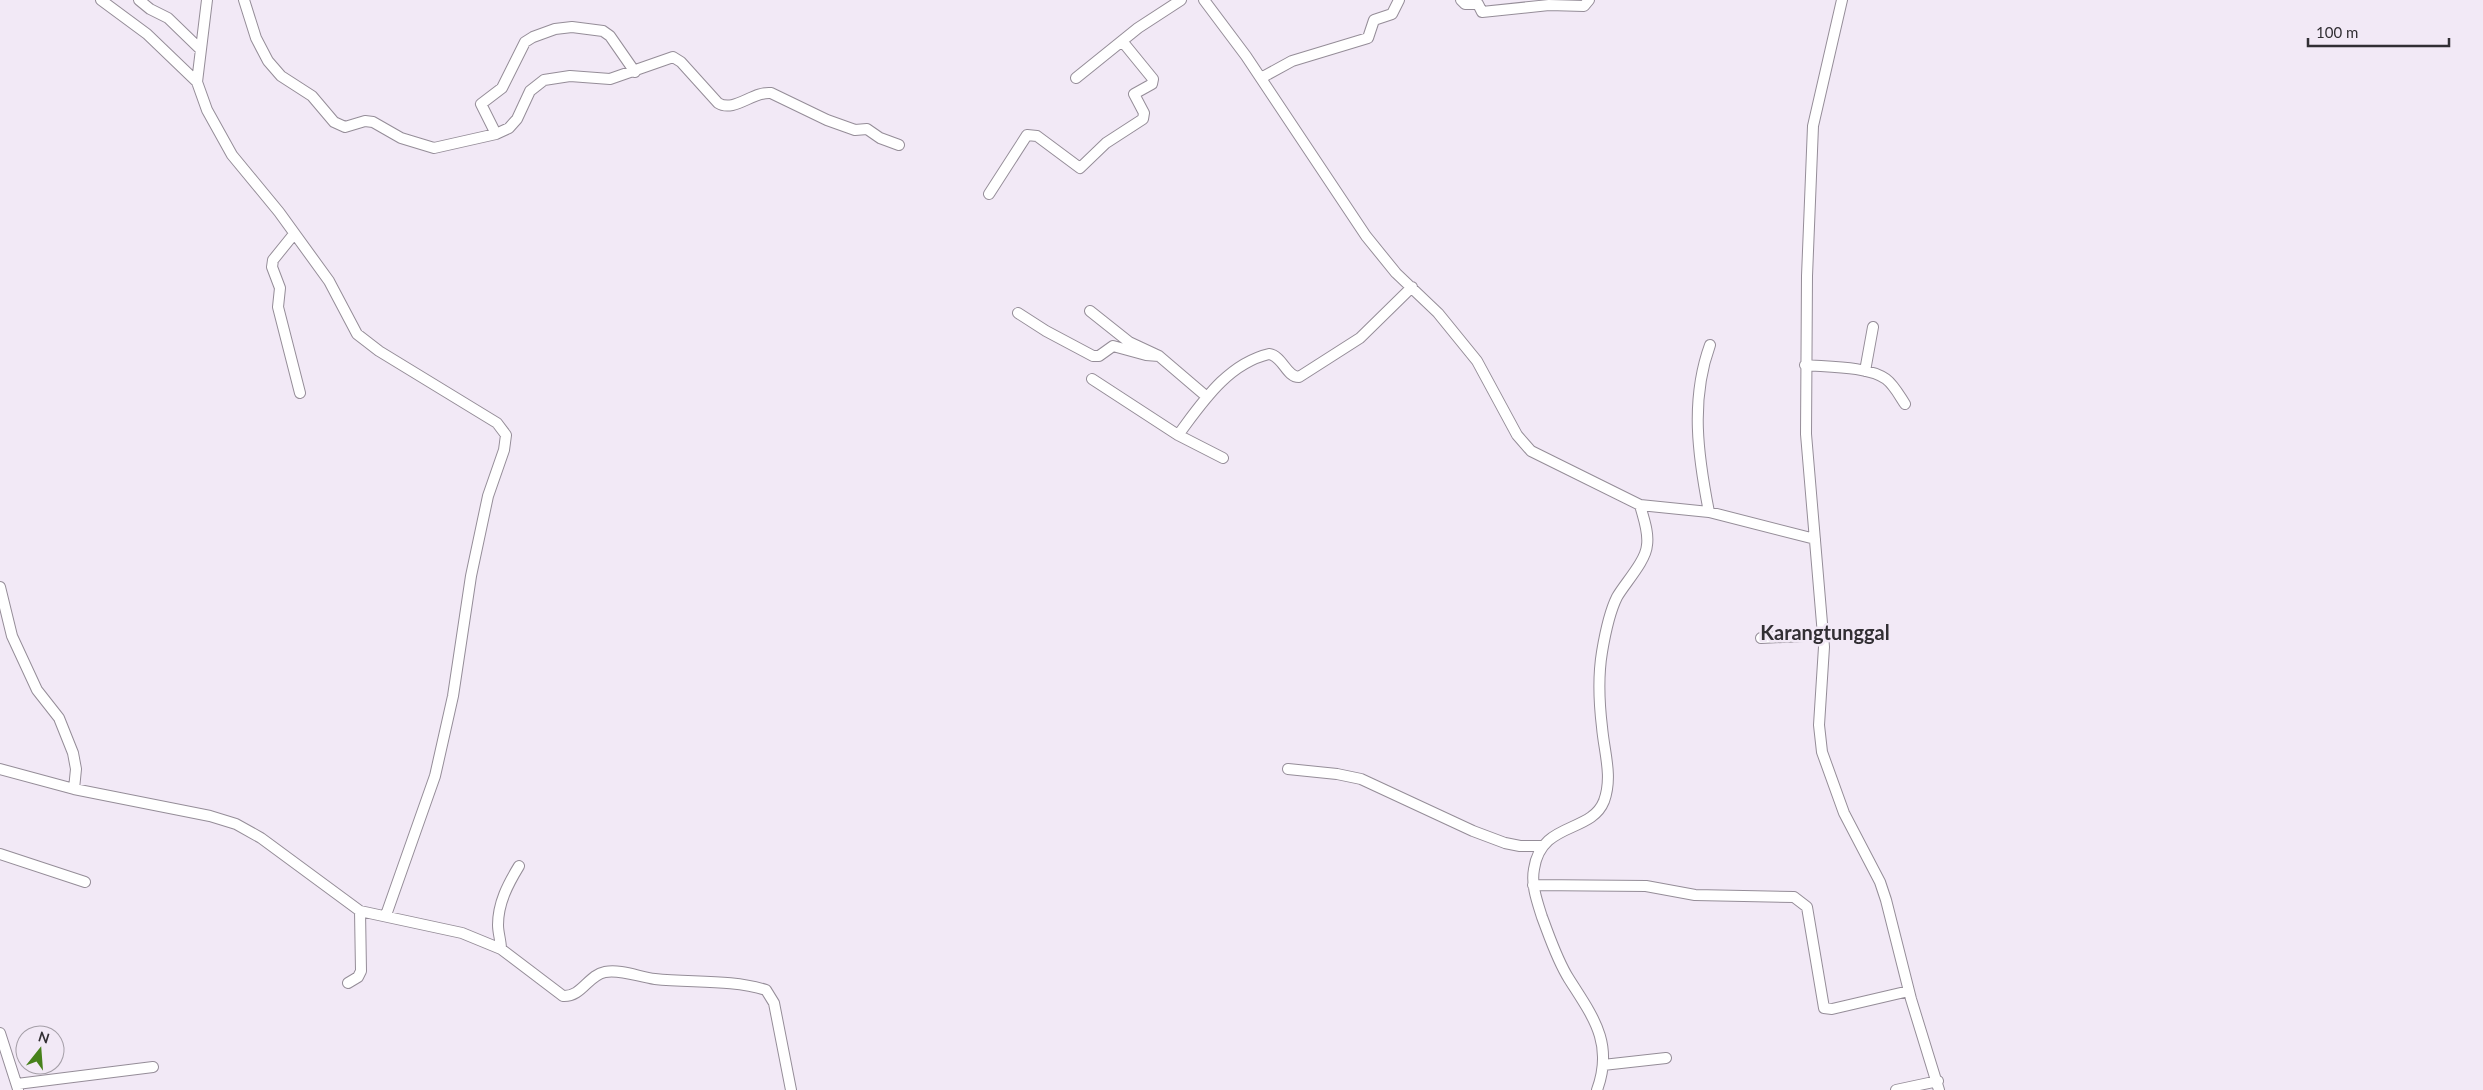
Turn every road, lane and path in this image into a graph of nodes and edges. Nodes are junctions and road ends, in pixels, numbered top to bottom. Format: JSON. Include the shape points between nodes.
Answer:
{"nodes":[{"id":1,"x":101,"y":0,"type":"edge"},
{"id":2,"x":139,"y":0,"type":"edge"},
{"id":3,"x":207,"y":0,"type":"edge"},
{"id":4,"x":244,"y":0,"type":"edge"},
{"id":5,"x":1181,"y":0,"type":"edge"},
{"id":6,"x":1204,"y":0,"type":"edge"},
{"id":7,"x":1399,"y":0,"type":"edge"},
{"id":8,"x":1461,"y":0,"type":"edge"},
{"id":9,"x":1589,"y":0,"type":"edge"},
{"id":10,"x":1842,"y":0,"type":"edge"},
{"id":11,"x":1122,"y":41,"type":"junction"},
{"id":12,"x":200,"y":49,"type":"junction"},
{"id":13,"x":635,"y":72,"type":"junction"},
{"id":14,"x":1076,"y":78,"type":"dead end"},
{"id":15,"x":1261,"y":78,"type":"junction"},
{"id":16,"x":197,"y":82,"type":"junction"},
{"id":17,"x":496,"y":134,"type":"junction"},
{"id":18,"x":899,"y":145,"type":"dead end"},
{"id":19,"x":989,"y":194,"type":"dead end"},
{"id":20,"x":294,"y":234,"type":"junction"},
{"id":21,"x":1412,"y":287,"type":"junction"},
{"id":22,"x":1090,"y":311,"type":"dead end"},
{"id":23,"x":1018,"y":313,"type":"dead end"},
{"id":24,"x":1873,"y":327,"type":"dead end"},
{"id":25,"x":1710,"y":345,"type":"dead end"},
{"id":26,"x":1158,"y":356,"type":"junction"},
{"id":27,"x":1805,"y":365,"type":"junction"},
{"id":28,"x":1865,"y":371,"type":"junction"},
{"id":29,"x":1092,"y":379,"type":"dead end"},
{"id":30,"x":300,"y":393,"type":"dead end"},
{"id":31,"x":1207,"y":397,"type":"junction"},
{"id":32,"x":1905,"y":404,"type":"dead end"},
{"id":33,"x":1178,"y":435,"type":"junction"},
{"id":34,"x":1223,"y":458,"type":"dead end"},
{"id":35,"x":1640,"y":505,"type":"junction"},
{"id":36,"x":1709,"y":512,"type":"junction"},
{"id":37,"x":1814,"y":539,"type":"junction"},
{"id":38,"x":0,"y":587,"type":"edge"},
{"id":39,"x":1823,"y":635,"type":"junction"},
{"id":40,"x":1761,"y":638,"type":"dead end"},
{"id":41,"x":0,"y":768,"type":"edge"},
{"id":42,"x":1288,"y":769,"type":"dead end"},
{"id":43,"x":74,"y":789,"type":"junction"},
{"id":44,"x":1543,"y":846,"type":"junction"},
{"id":45,"x":0,"y":854,"type":"edge"},
{"id":46,"x":519,"y":866,"type":"dead end"},
{"id":47,"x":85,"y":882,"type":"dead end"},
{"id":48,"x":1533,"y":885,"type":"junction"},
{"id":49,"x":360,"y":911,"type":"junction"},
{"id":50,"x":386,"y":915,"type":"junction"},
{"id":51,"x":501,"y":949,"type":"junction"},
{"id":52,"x":348,"y":983,"type":"dead end"},
{"id":53,"x":1910,"y":991,"type":"junction"},
{"id":54,"x":0,"y":1033,"type":"edge"},
{"id":55,"x":1666,"y":1058,"type":"dead end"},
{"id":56,"x":1603,"y":1065,"type":"junction"},
{"id":57,"x":153,"y":1067,"type":"dead end"},
{"id":58,"x":1938,"y":1086,"type":"edge"},
{"id":59,"x":18,"y":1087,"type":"edge"},
{"id":60,"x":791,"y":1090,"type":"edge"},
{"id":61,"x":1597,"y":1090,"type":"edge"},
{"id":62,"x":1896,"y":1090,"type":"edge"}],
"edges":[{"from":1,"to":16,"type":"street","via":[[147,34]]},
{"from":2,"to":12,"type":"street","via":[[168,18]]},
{"from":3,"to":12,"type":"street"},
{"from":4,"to":17,"type":"street","via":[[256,38],[268,62],[281,76],[312,96],[337,124],[350,126],[373,122],[401,138],[434,148]]},
{"from":5,"to":11,"type":"street"},
{"from":6,"to":15,"type":"street"},
{"from":7,"to":15,"type":"street","via":[[1392,14],[1374,20],[1370,36],[1366,39],[1296,60]]},
{"from":8,"to":9,"type":"street","via":[[1464,4],[1478,4],[1482,12],[1549,5],[1584,6]]},
{"from":10,"to":27,"type":"street","via":[[1813,126]]},
{"from":11,"to":14,"type":"street"},
{"from":11,"to":19,"type":"street","via":[[1153,79],[1152,84],[1134,94],[1144,113],[1143,118],[1106,143],[1080,168],[1037,136],[1027,135]]},
{"from":12,"to":16,"type":"street"},
{"from":13,"to":17,"type":"street","via":[[610,78],[570,76],[544,80],[528,94],[518,119]]},
{"from":13,"to":17,"type":"street","via":[[610,36],[600,29],[565,27],[533,37],[524,44],[502,88],[482,104]]},
{"from":13,"to":18,"type":"street","via":[[673,57],[723,106],[772,92],[827,120],[855,130],[867,129]]},
{"from":15,"to":21,"type":"street","via":[[1366,236],[1396,273]]},
{"from":16,"to":20,"type":"street","via":[[207,110],[232,155]]},
{"from":20,"to":30,"type":"street","via":[[272,265],[280,286],[278,307]]},
{"from":20,"to":50,"type":"street","via":[[329,281],[364,341],[496,423],[506,435],[488,496],[471,576],[453,696],[435,776]]},
{"from":21,"to":31,"type":"street","via":[[1360,338],[1299,377],[1293,376],[1277,357],[1267,354],[1234,370]]},
{"from":21,"to":35,"type":"street","via":[[1456,333],[1476,361],[1524,444],[1543,458]]},
{"from":22,"to":26,"type":"street","via":[[1129,342]]},
{"from":23,"to":26,"type":"street","via":[[1095,357],[1113,346]]},
{"from":24,"to":28,"type":"street"},
{"from":25,"to":36,"type":"street","via":[[1700,382],[1697,427]]},
{"from":26,"to":31,"type":"street"},
{"from":27,"to":28,"type":"street"},
{"from":27,"to":37,"type":"street","via":[[1806,434]]},
{"from":28,"to":32,"type":"street","via":[[1884,378]]},
{"from":29,"to":33,"type":"street"},
{"from":31,"to":33,"type":"street"},
{"from":33,"to":34,"type":"street"},
{"from":35,"to":36,"type":"street"},
{"from":35,"to":44,"type":"street","via":[[1647,550],[1613,607],[1599,676],[1608,766],[1605,796],[1601,808],[1590,818],[1554,836]]},
{"from":36,"to":37,"type":"street"},
{"from":37,"to":39,"type":"street"},
{"from":38,"to":43,"type":"street","via":[[12,636],[36,690],[56,713],[73,753],[76,769]]},
{"from":39,"to":40,"type":"street"},
{"from":39,"to":53,"type":"street","via":[[1819,725],[1822,752],[1844,814],[1880,882]]},
{"from":41,"to":43,"type":"street"},
{"from":42,"to":44,"type":"street","via":[[1367,781],[1505,843]]},
{"from":43,"to":49,"type":"street","via":[[236,824],[261,838]]},
{"from":44,"to":48,"type":"street","via":[[1536,861]]},
{"from":45,"to":47,"type":"street"},
{"from":46,"to":51,"type":"street","via":[[502,899],[498,924]]},
{"from":48,"to":53,"type":"street","via":[[1646,886],[1702,895],[1794,896],[1806,907],[1823,1007],[1832,1009]]},
{"from":48,"to":56,"type":"street","via":[[1555,950],[1601,1033]]},
{"from":49,"to":50,"type":"street"},
{"from":49,"to":52,"type":"street","via":[[361,971]]},
{"from":50,"to":51,"type":"street","via":[[462,933]]},
{"from":51,"to":60,"type":"street","via":[[565,996],[575,994],[602,972],[612,971],[654,979],[766,990],[774,1003]]},
{"from":53,"to":58,"type":"street"},
{"from":54,"to":59,"type":"street"},
{"from":55,"to":56,"type":"street"},
{"from":56,"to":61,"type":"street"},
{"from":57,"to":59,"type":"street"},
{"from":58,"to":62,"type":"street"}]}
